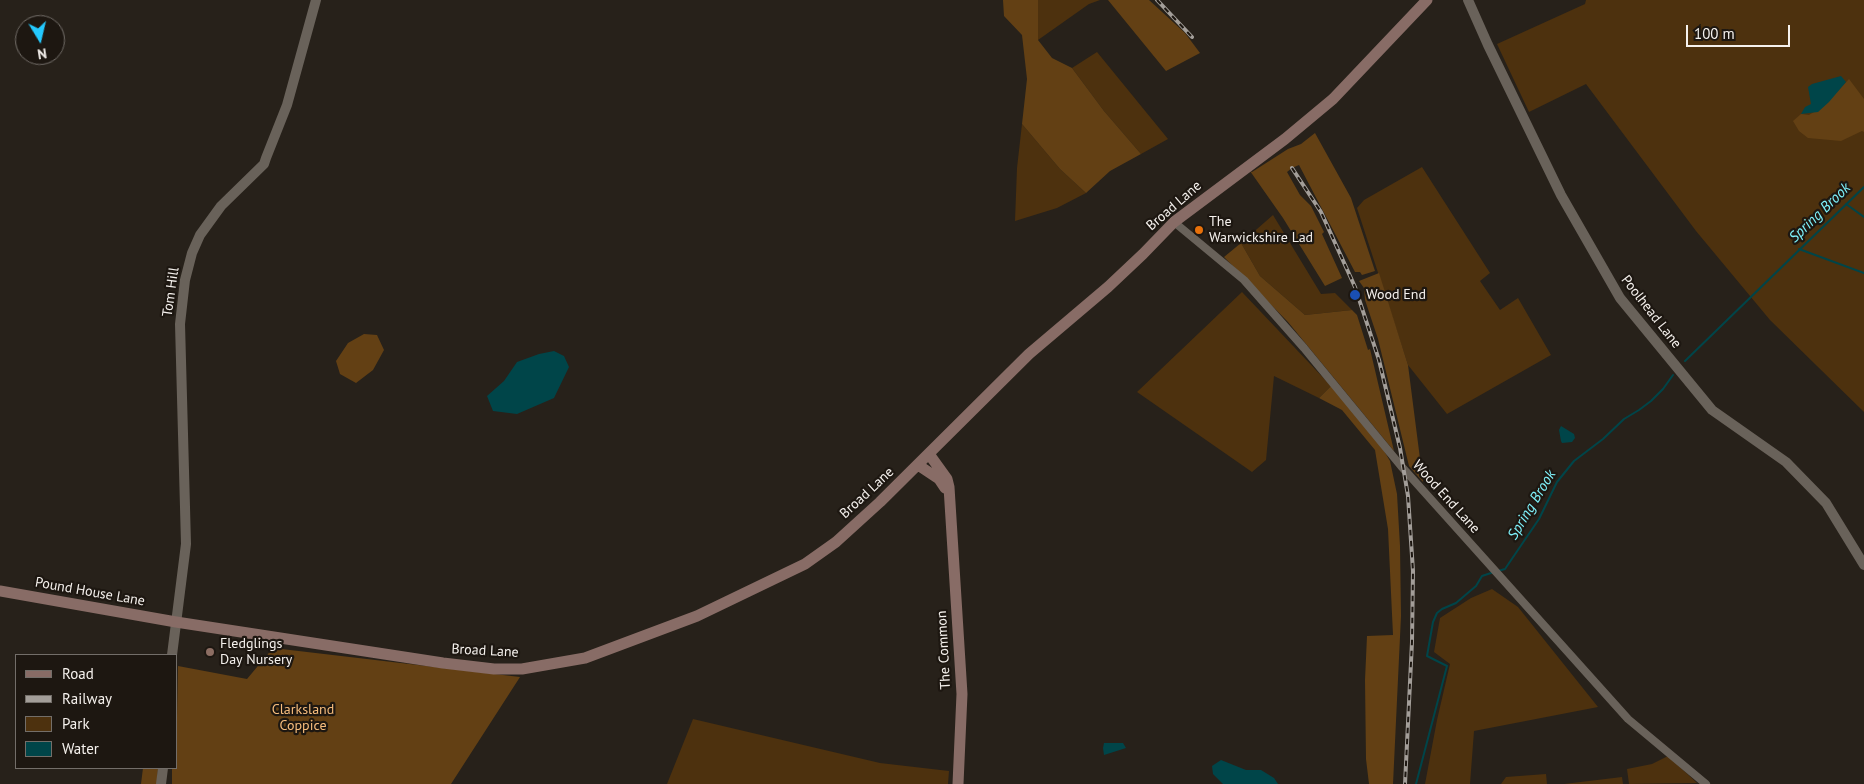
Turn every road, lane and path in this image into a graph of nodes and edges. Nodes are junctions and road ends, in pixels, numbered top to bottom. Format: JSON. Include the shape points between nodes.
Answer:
{"nodes":[{"id":1,"x":316,"y":0,"type":"edge"},
{"id":2,"x":1427,"y":0,"type":"edge"},
{"id":3,"x":1468,"y":0,"type":"edge"},
{"id":4,"x":1174,"y":222,"type":"junction"},
{"id":5,"x":929,"y":454,"type":"junction"},
{"id":6,"x":918,"y":465,"type":"junction"},
{"id":7,"x":950,"y":515,"type":"junction"},
{"id":8,"x":1864,"y":565,"type":"edge"},
{"id":9,"x":0,"y":591,"type":"edge"},
{"id":10,"x":176,"y":622,"type":"junction"},
{"id":11,"x":172,"y":654,"type":"edge"},
{"id":12,"x":163,"y":769,"type":"edge"},
{"id":13,"x":161,"y":784,"type":"edge"},
{"id":14,"x":958,"y":784,"type":"edge"},
{"id":15,"x":1706,"y":784,"type":"edge"}],
"edges":[{"from":1,"to":10,"type":"street","name":"Tom Hill","via":[[287,105],[264,164],[221,206],[200,235],[192,253],[180,324],[186,544]]},
{"from":2,"to":4,"type":"main road","name":"Broad Lane","via":[[1323,108]]},
{"from":3,"to":8,"type":"street","name":"Poolhead Lane","via":[[1561,195],[1620,298],[1712,410],[1786,462],[1826,503]]},
{"from":4,"to":5,"type":"main road","name":"Broad Lane","via":[[1108,287],[1029,354]]},
{"from":4,"to":15,"type":"street","name":"Wood End Lane","via":[[1244,280],[1401,466],[1628,720]]},
{"from":5,"to":6,"type":"main road","name":"Broad Lane"},
{"from":5,"to":7,"type":"main road","name":"The Common","via":[[947,479]]},
{"from":6,"to":7,"type":"main road","name":"The Common","via":[[939,479],[945,488]]},
{"from":6,"to":10,"type":"main road","name":"Broad Lane","via":[[836,542],[805,564],[697,616],[585,658],[494,669]]},
{"from":7,"to":14,"type":"main road","name":"The Common","via":[[962,694]]},
{"from":9,"to":10,"type":"main road","name":"Pound House Lane"},
{"from":10,"to":11,"type":"street","name":"Tom Hill"},
{"from":12,"to":13,"type":"street"}]}
